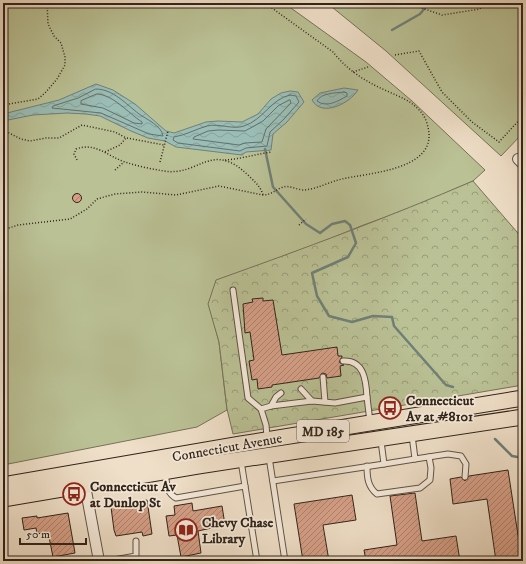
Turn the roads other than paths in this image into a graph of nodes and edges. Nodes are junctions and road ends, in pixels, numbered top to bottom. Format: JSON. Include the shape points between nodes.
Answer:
{"nodes":[{"id":1,"x":233,"y":290,"type":"dead end"},
{"id":2,"x":343,"y":361,"type":"dead end"},
{"id":3,"x":323,"y":377,"type":"dead end"},
{"id":4,"x":301,"y":389,"type":"dead end"},
{"id":5,"x":281,"y":393,"type":"dead end"},
{"id":6,"x":367,"y":397,"type":"junction"},
{"id":7,"x":523,"y":398,"type":"edge"},
{"id":8,"x":312,"y":401,"type":"junction"},
{"id":9,"x":325,"y":402,"type":"junction"},
{"id":10,"x":271,"y":406,"type":"junction"},
{"id":11,"x":261,"y":409,"type":"junction"},
{"id":12,"x":523,"y":417,"type":"edge"},
{"id":13,"x":370,"y":423,"type":"junction"},
{"id":14,"x":412,"y":435,"type":"junction"},
{"id":15,"x":267,"y":440,"type":"junction"},
{"id":16,"x":381,"y":440,"type":"junction"},
{"id":17,"x":269,"y":456,"type":"junction"},
{"id":18,"x":429,"y":457,"type":"junction"},
{"id":19,"x":415,"y":459,"type":"junction"},
{"id":20,"x":241,"y":460,"type":"junction"},
{"id":21,"x":384,"y":464,"type":"junction"},
{"id":22,"x":367,"y":466,"type":"junction"},
{"id":23,"x":124,"y":471,"type":"junction"},
{"id":24,"x":165,"y":472,"type":"junction"},
{"id":25,"x":465,"y":477,"type":"dead end"},
{"id":26,"x":84,"y":478,"type":"junction"},
{"id":27,"x":273,"y":481,"type":"junction"},
{"id":28,"x":3,"y":485,"type":"edge"},
{"id":29,"x":245,"y":486,"type":"junction"},
{"id":30,"x":3,"y":499,"type":"edge"},
{"id":31,"x":136,"y":541,"type":"dead end"},
{"id":32,"x":99,"y":561,"type":"edge"},
{"id":33,"x":108,"y":561,"type":"edge"},
{"id":34,"x":257,"y":561,"type":"edge"},
{"id":35,"x":285,"y":561,"type":"edge"}],
"edges":[{"from":1,"to":11,"type":"lane","via":[[248,398]]},
{"from":2,"to":6,"type":"lane","via":[[352,362],[361,368],[366,380]]},
{"from":3,"to":9,"type":"lane"},
{"from":4,"to":8,"type":"lane"},
{"from":5,"to":10,"type":"lane"},
{"from":6,"to":9,"type":"lane","via":[[334,403]]},
{"from":6,"to":13,"type":"lane"},
{"from":7,"to":13,"type":"main road","name":"Connecticut Avenue","number":"MD 185"},
{"from":8,"to":9,"type":"lane"},
{"from":8,"to":10,"type":"lane"},
{"from":10,"to":11,"type":"lane"},
{"from":11,"to":15,"type":"lane"},
{"from":12,"to":14,"type":"main road","name":"Connecticut Avenue","number":"MD 185"},
{"from":13,"to":15,"type":"main road","name":"Connecticut Avenue","number":"MD 185"},
{"from":14,"to":16,"type":"main road","name":"Connecticut Avenue","number":"MD 185"},
{"from":14,"to":19,"type":"lane"},
{"from":15,"to":23,"type":"main road","name":"Connecticut Avenue","number":"MD 185"},
{"from":16,"to":17,"type":"main road","name":"Connecticut Avenue","number":"MD 185"},
{"from":16,"to":21,"type":"lane"},
{"from":17,"to":20,"type":"main road","name":"Connecticut Avenue","number":"MD 185"},
{"from":17,"to":27,"type":"lane"},
{"from":18,"to":19,"type":"lane"},
{"from":18,"to":22,"type":"lane","via":[[430,480],[420,488],[377,494],[371,489],[367,479]]},
{"from":18,"to":25,"type":"lane","via":[[448,454],[461,456],[466,464]]},
{"from":19,"to":21,"type":"lane"},
{"from":20,"to":24,"type":"main road","name":"Connecticut Avenue","number":"MD 185"},
{"from":20,"to":29,"type":"lane"},
{"from":21,"to":22,"type":"lane"},
{"from":22,"to":27,"type":"lane"},
{"from":23,"to":24,"type":"main road","name":"Connecticut Avenue","number":"MD 185"},
{"from":23,"to":26,"type":"main road","name":"Connecticut Avenue","number":"MD 185"},
{"from":24,"to":29,"type":"lane","via":[[170,495],[176,498]]},
{"from":26,"to":28,"type":"main road","name":"Connecticut Avenue","number":"MD 185"},
{"from":26,"to":30,"type":"main road","name":"Connecticut Avenue","number":"MD 185"},
{"from":26,"to":32,"type":"street"},
{"from":27,"to":35,"type":"lane"},
{"from":29,"to":34,"type":"lane"},
{"from":31,"to":33,"type":"lane","via":[[136,556]]}]}
